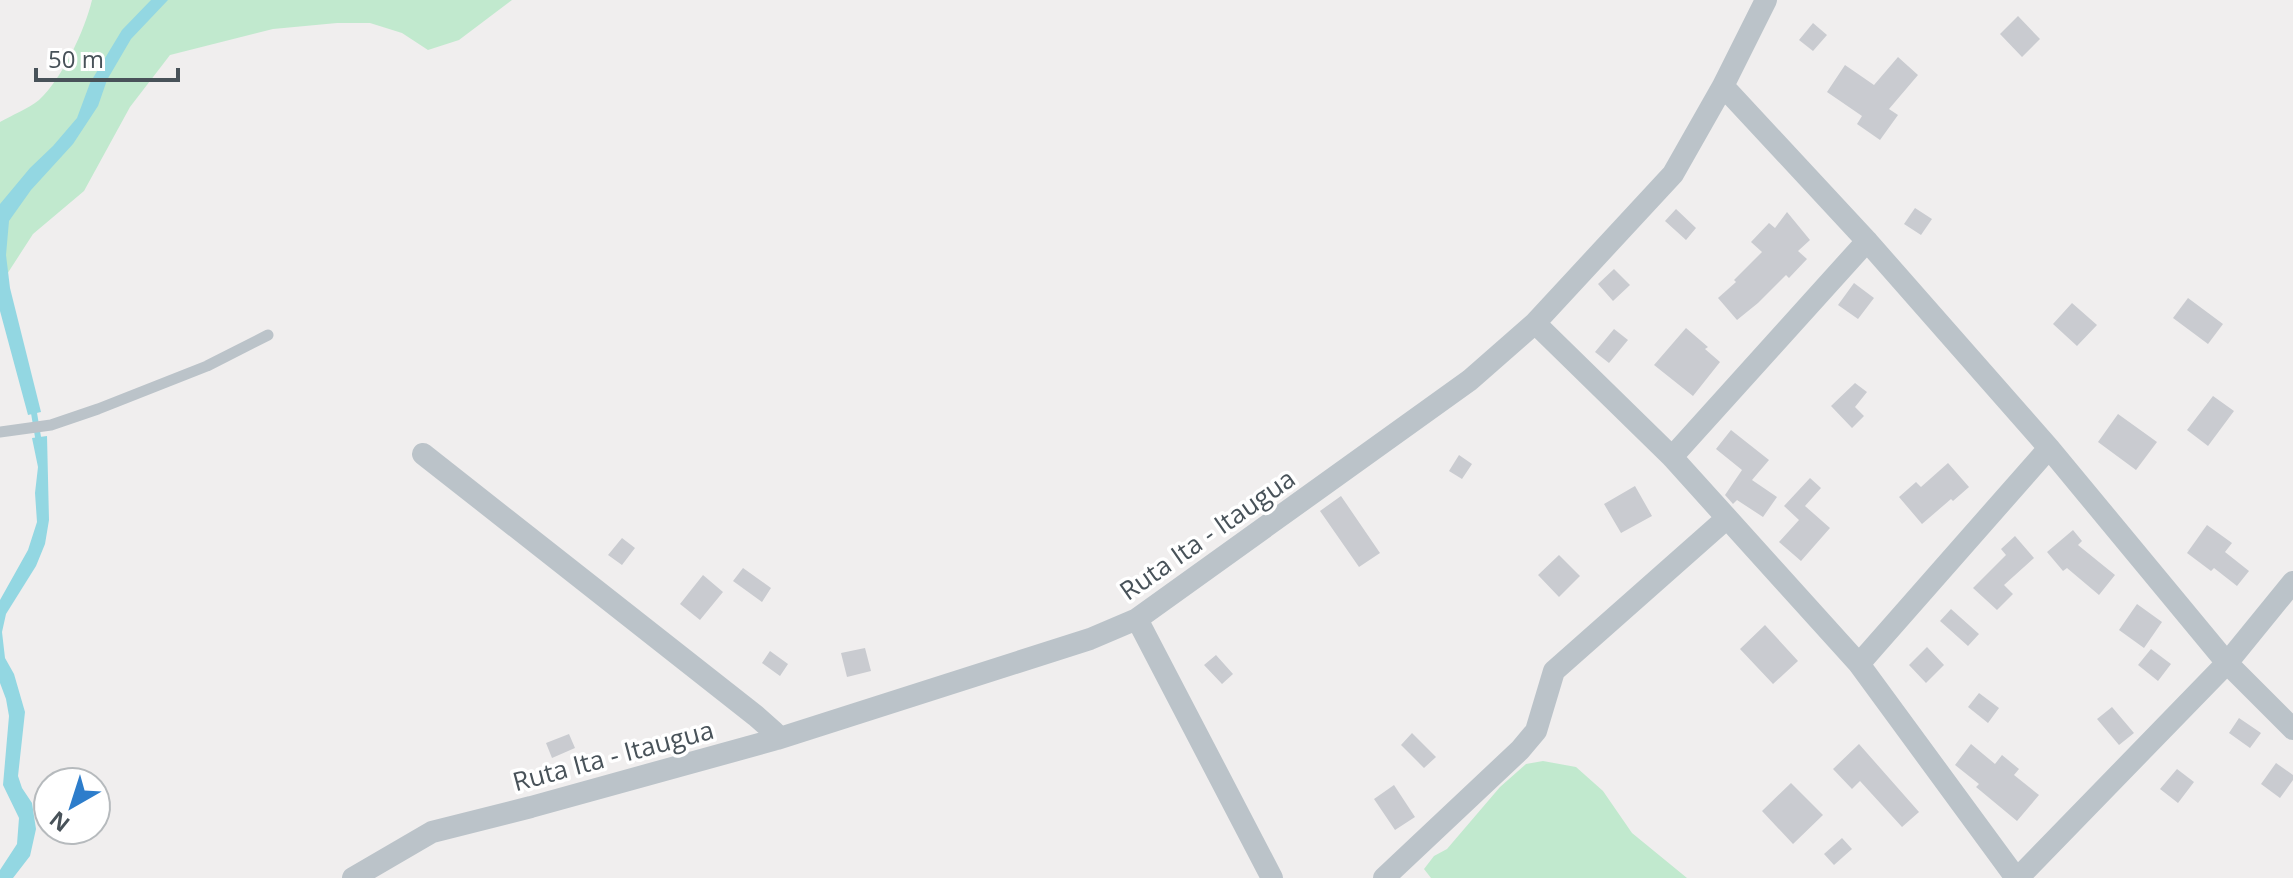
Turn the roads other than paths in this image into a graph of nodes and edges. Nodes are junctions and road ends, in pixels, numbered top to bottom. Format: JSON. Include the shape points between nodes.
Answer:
{"nodes":[{"id":1,"x":1766,"y":0,"type":"edge"},
{"id":2,"x":1723,"y":86,"type":"junction"},
{"id":3,"x":1867,"y":241,"type":"junction"},
{"id":4,"x":1535,"y":323,"type":"junction"},
{"id":5,"x":268,"y":335,"type":"dead end"},
{"id":6,"x":0,"y":432,"type":"edge"},
{"id":7,"x":2049,"y":448,"type":"junction"},
{"id":8,"x":423,"y":454,"type":"dead end"},
{"id":9,"x":1672,"y":457,"type":"junction"},
{"id":10,"x":1727,"y":518,"type":"junction"},
{"id":11,"x":2293,"y":582,"type":"edge"},
{"id":12,"x":1137,"y":619,"type":"junction"},
{"id":13,"x":2227,"y":663,"type":"junction"},
{"id":14,"x":1859,"y":664,"type":"junction"},
{"id":15,"x":2293,"y":729,"type":"edge"},
{"id":16,"x":777,"y":739,"type":"junction"},
{"id":17,"x":353,"y":878,"type":"edge"},
{"id":18,"x":1272,"y":878,"type":"edge"},
{"id":19,"x":1384,"y":878,"type":"edge"},
{"id":20,"x":2017,"y":878,"type":"edge"}],
"edges":[{"from":1,"to":2,"type":"street","name":"Ruta Ita - Itaugua"},
{"from":2,"to":3,"type":"street"},
{"from":2,"to":4,"type":"street","name":"Ruta Ita - Itaugua","via":[[1673,174]]},
{"from":3,"to":7,"type":"street"},
{"from":3,"to":9,"type":"street"},
{"from":4,"to":9,"type":"street"},
{"from":4,"to":12,"type":"street","name":"Ruta Ita - Itaugua","via":[[1470,380]]},
{"from":5,"to":6,"type":"lane","via":[[207,366],[98,409],[51,425]]},
{"from":7,"to":13,"type":"street"},
{"from":7,"to":14,"type":"street"},
{"from":8,"to":16,"type":"street","via":[[756,716]]},
{"from":9,"to":10,"type":"street"},
{"from":10,"to":14,"type":"street"},
{"from":10,"to":19,"type":"street","via":[[1554,671],[1536,731]]},
{"from":11,"to":13,"type":"street"},
{"from":12,"to":16,"type":"street","name":"Ruta Ita - Itaugua","via":[[1090,639]]},
{"from":12,"to":18,"type":"street"},
{"from":13,"to":15,"type":"street"},
{"from":13,"to":20,"type":"street"},
{"from":14,"to":20,"type":"street"},
{"from":16,"to":17,"type":"street","name":"Ruta Ita - Itaugua","via":[[432,832]]}]}
